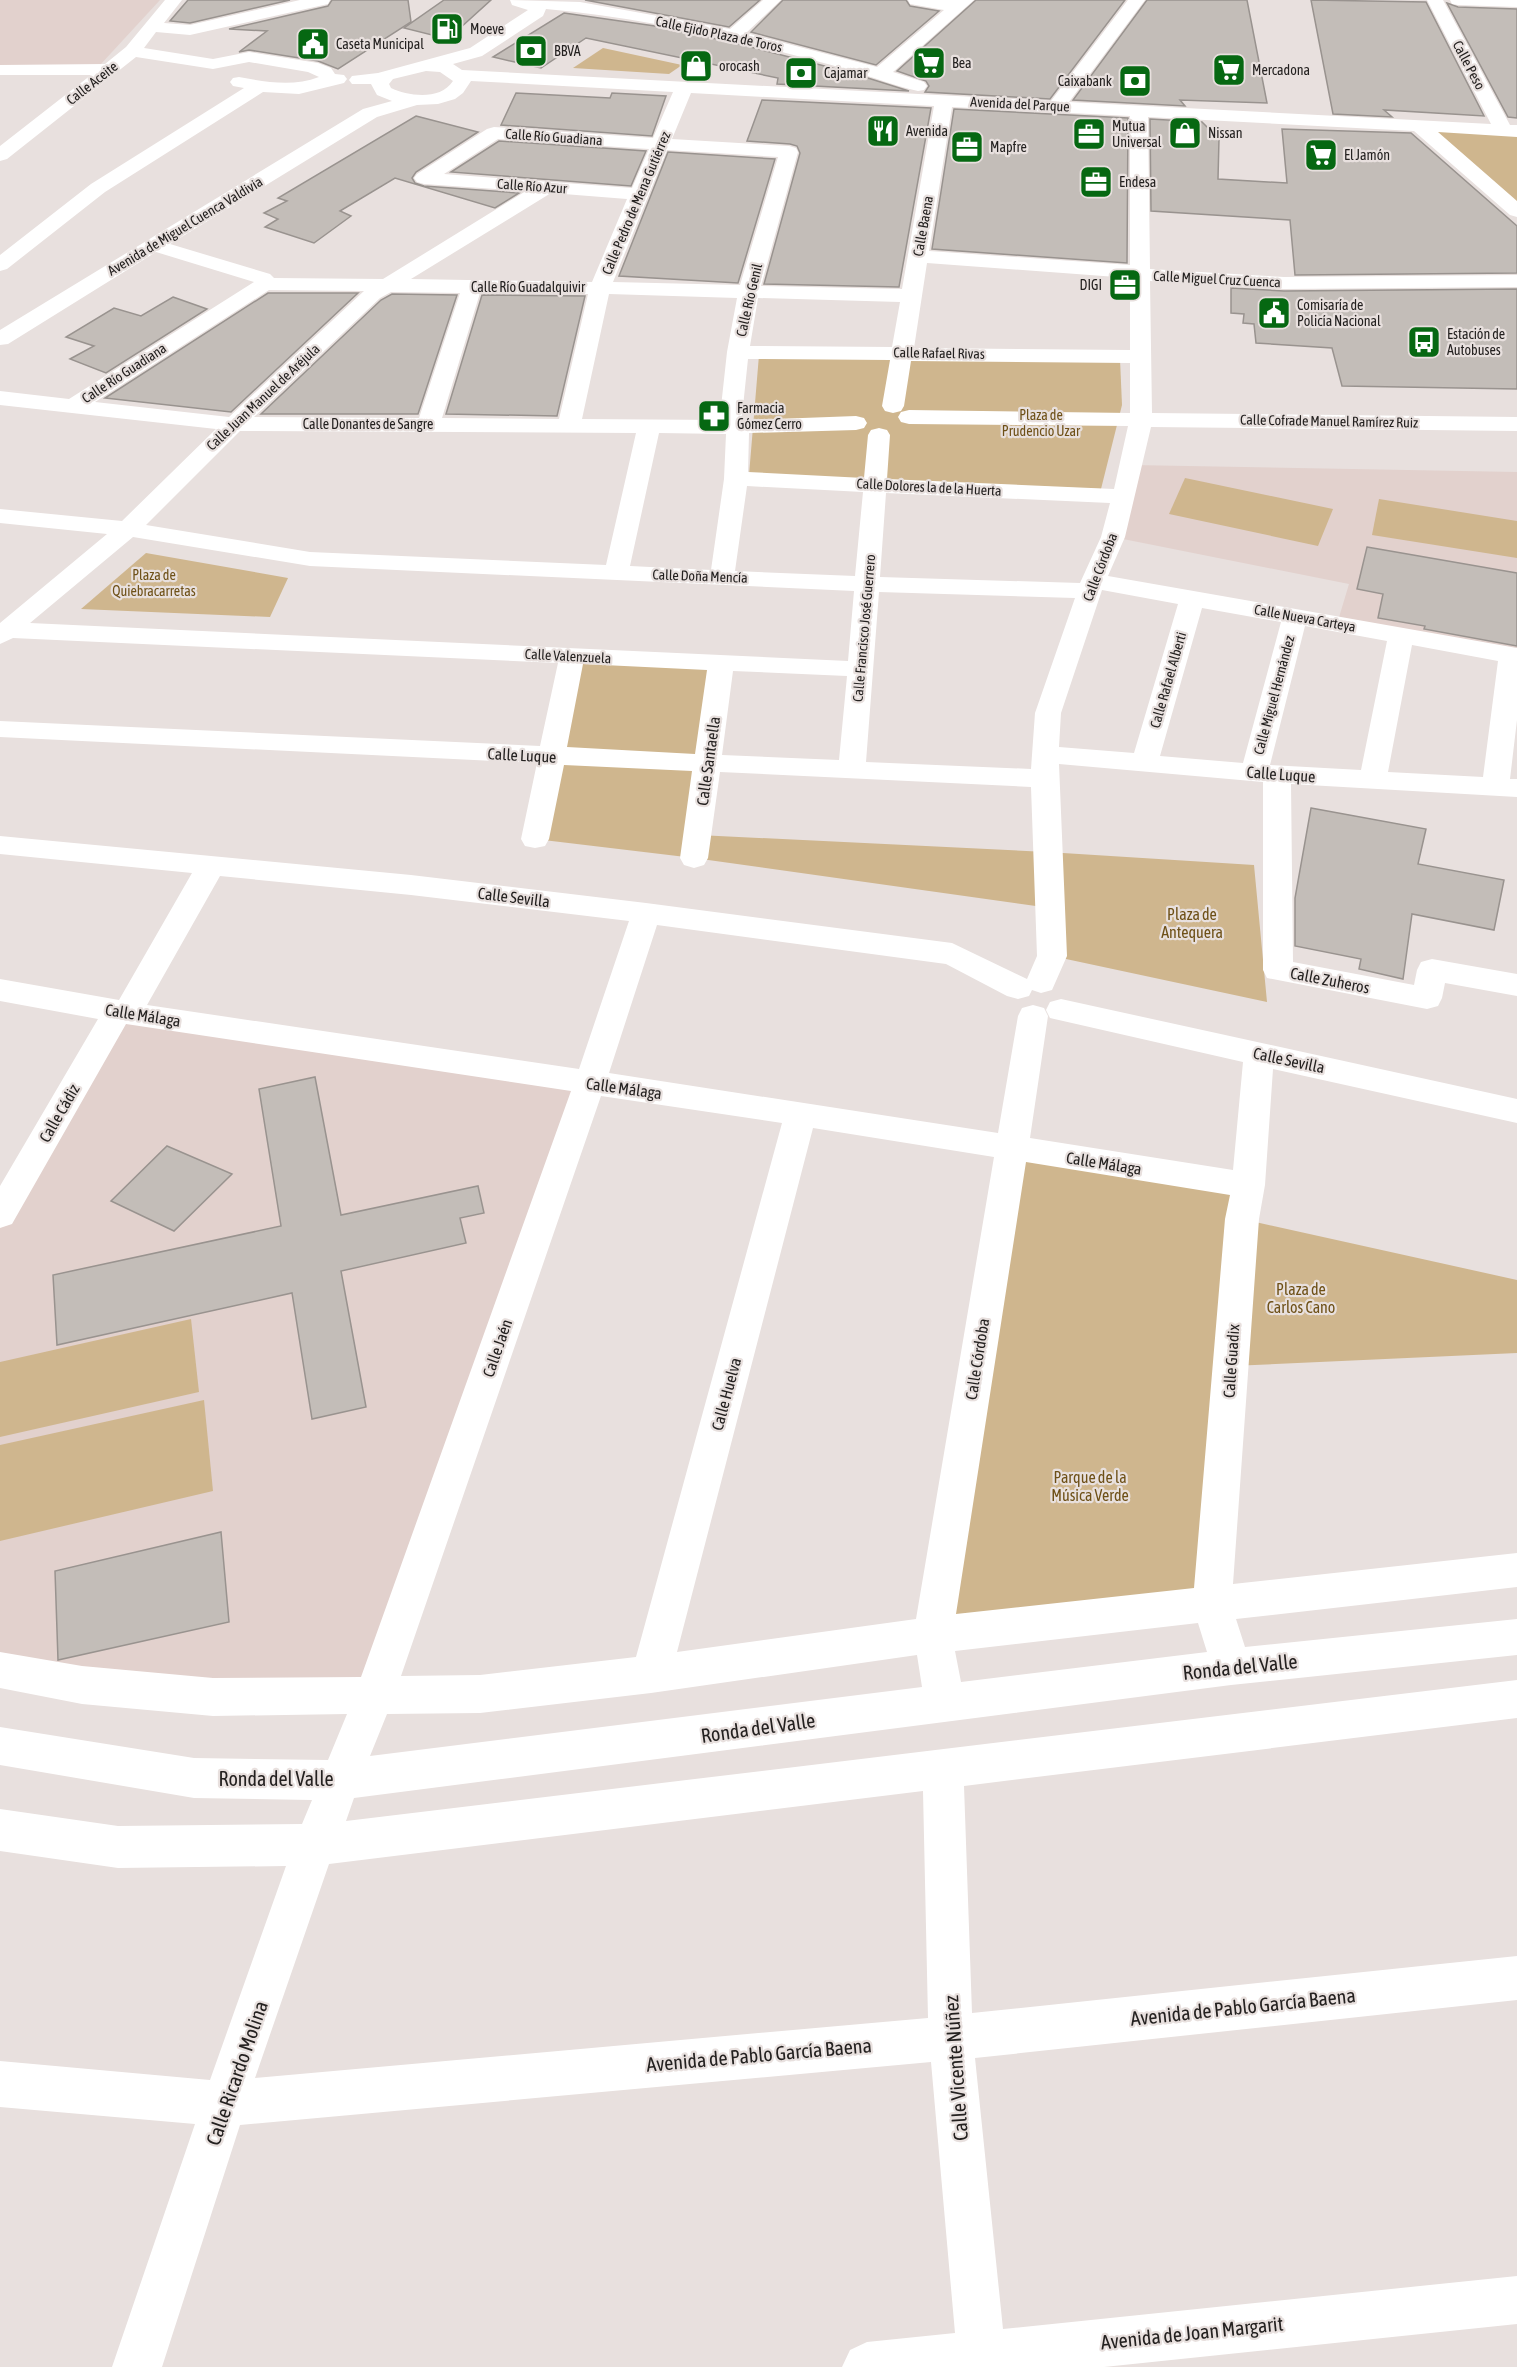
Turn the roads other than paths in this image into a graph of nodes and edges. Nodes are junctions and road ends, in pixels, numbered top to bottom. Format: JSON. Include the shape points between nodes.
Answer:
{"nodes":[{"id":1,"x":174,"y":0,"type":"edge"},
{"id":2,"x":322,"y":0,"type":"edge"},
{"id":3,"x":511,"y":0,"type":"edge"},
{"id":4,"x":773,"y":0,"type":"edge"},
{"id":5,"x":916,"y":0,"type":"edge"},
{"id":6,"x":1137,"y":0,"type":"edge"},
{"id":7,"x":1435,"y":0,"type":"edge"},
{"id":8,"x":1458,"y":0,"type":"edge"},
{"id":9,"x":1517,"y":2,"type":"edge"},
{"id":10,"x":545,"y":4,"type":"edge"},
{"id":11,"x":962,"y":4,"type":"edge"},
{"id":12,"x":154,"y":27,"type":"junction"},
{"id":13,"x":734,"y":35,"type":"junction"},
{"id":14,"x":132,"y":51,"type":"junction"},
{"id":15,"x":476,"y":52,"type":"junction"},
{"id":16,"x":213,"y":63,"type":"junction"},
{"id":17,"x":427,"y":66,"type":"junction"},
{"id":18,"x":110,"y":69,"type":"junction"},
{"id":19,"x":0,"y":70,"type":"edge"},
{"id":20,"x":887,"y":77,"type":"junction"},
{"id":21,"x":328,"y":78,"type":"junction"},
{"id":22,"x":457,"y":80,"type":"junction"},
{"id":23,"x":384,"y":85,"type":"junction"},
{"id":24,"x":260,"y":86,"type":"junction"},
{"id":25,"x":684,"y":87,"type":"junction"},
{"id":26,"x":889,"y":98,"type":"junction"},
{"id":27,"x":415,"y":100,"type":"junction"},
{"id":28,"x":944,"y":100,"type":"junction"},
{"id":29,"x":972,"y":102,"type":"junction"},
{"id":30,"x":1056,"y":106,"type":"junction"},
{"id":31,"x":1138,"y":111,"type":"junction"},
{"id":32,"x":370,"y":113,"type":"junction"},
{"id":33,"x":1418,"y":125,"type":"junction"},
{"id":34,"x":1510,"y":130,"type":"edge"},
{"id":35,"x":661,"y":143,"type":"junction"},
{"id":36,"x":0,"y":155,"type":"edge"},
{"id":37,"x":424,"y":178,"type":"joint"},
{"id":38,"x":547,"y":187,"type":"junction"},
{"id":39,"x":640,"y":194,"type":"junction"},
{"id":40,"x":1517,"y":211,"type":"edge"},
{"id":41,"x":153,"y":244,"type":"junction"},
{"id":42,"x":918,"y":256,"type":"junction"},
{"id":43,"x":0,"y":265,"type":"edge"},
{"id":44,"x":1140,"y":274,"type":"junction"},
{"id":45,"x":1517,"y":281,"type":"edge"},
{"id":46,"x":268,"y":284,"type":"junction"},
{"id":47,"x":386,"y":286,"type":"junction"},
{"id":48,"x":472,"y":286,"type":"junction"},
{"id":49,"x":600,"y":288,"type":"junction"},
{"id":50,"x":749,"y":291,"type":"junction"},
{"id":51,"x":911,"y":296,"type":"junction"},
{"id":52,"x":0,"y":339,"type":"edge"},
{"id":53,"x":738,"y":352,"type":"junction"},
{"id":54,"x":904,"y":352,"type":"junction"},
{"id":55,"x":1140,"y":357,"type":"junction"},
{"id":56,"x":0,"y":398,"type":"edge"},
{"id":57,"x":72,"y":407,"type":"junction"},
{"id":58,"x":880,"y":412,"type":"junction"},
{"id":59,"x":1141,"y":418,"type":"junction"},
{"id":60,"x":234,"y":424,"type":"junction"},
{"id":61,"x":429,"y":424,"type":"junction"},
{"id":62,"x":1517,"y":424,"type":"edge"},
{"id":63,"x":569,"y":426,"type":"junction"},
{"id":64,"x":649,"y":426,"type":"junction"},
{"id":65,"x":738,"y":427,"type":"junction"},
{"id":66,"x":879,"y":435,"type":"junction"},
{"id":67,"x":736,"y":479,"type":"junction"},
{"id":68,"x":876,"y":485,"type":"junction"},
{"id":69,"x":1122,"y":496,"type":"junction"},
{"id":70,"x":0,"y":516,"type":"edge"},
{"id":71,"x":128,"y":528,"type":"junction"},
{"id":72,"x":616,"y":573,"type":"junction"},
{"id":73,"x":722,"y":576,"type":"junction"},
{"id":74,"x":868,"y":584,"type":"junction"},
{"id":75,"x":1092,"y":586,"type":"junction"},
{"id":76,"x":1192,"y":598,"type":"junction"},
{"id":77,"x":1294,"y":617,"type":"junction"},
{"id":78,"x":3,"y":633,"type":"edge"},
{"id":79,"x":1401,"y":635,"type":"junction"},
{"id":80,"x":572,"y":656,"type":"junction"},
{"id":81,"x":1515,"y":656,"type":"edge"},
{"id":82,"x":721,"y":663,"type":"junction"},
{"id":83,"x":859,"y":669,"type":"junction"},
{"id":84,"x":0,"y":729,"type":"edge"},
{"id":85,"x":552,"y":756,"type":"junction"},
{"id":86,"x":1145,"y":762,"type":"junction"},
{"id":87,"x":708,"y":763,"type":"junction"},
{"id":88,"x":1044,"y":766,"type":"junction"},
{"id":89,"x":852,"y":771,"type":"junction"},
{"id":90,"x":1265,"y":774,"type":"junction"},
{"id":91,"x":1373,"y":780,"type":"junction"},
{"id":92,"x":1506,"y":788,"type":"edge"},
{"id":93,"x":535,"y":839,"type":"dead end"},
{"id":94,"x":0,"y":845,"type":"edge"},
{"id":95,"x":694,"y":858,"type":"dead end"},
{"id":96,"x":211,"y":866,"type":"junction"},
{"id":97,"x":646,"y":913,"type":"junction"},
{"id":98,"x":1517,"y":985,"type":"edge"},
{"id":99,"x":0,"y":990,"type":"edge"},
{"id":100,"x":1038,"y":999,"type":"junction"},
{"id":101,"x":122,"y":1012,"type":"junction"},
{"id":102,"x":1259,"y":1053,"type":"junction"},
{"id":103,"x":590,"y":1083,"type":"junction"},
{"id":104,"x":1517,"y":1111,"type":"edge"},
{"id":105,"x":801,"y":1114,"type":"junction"},
{"id":106,"x":1011,"y":1148,"type":"junction"},
{"id":107,"x":1248,"y":1185,"type":"junction"},
{"id":108,"x":0,"y":1215,"type":"edge"},
{"id":109,"x":1517,"y":1570,"type":"edge"},
{"id":110,"x":1212,"y":1605,"type":"junction"},
{"id":111,"x":933,"y":1635,"type":"junction"},
{"id":112,"x":1517,"y":1637,"type":"edge"},
{"id":113,"x":1231,"y":1667,"type":"junction"},
{"id":114,"x":0,"y":1670,"type":"edge"},
{"id":115,"x":651,"y":1674,"type":"junction"},
{"id":116,"x":374,"y":1696,"type":"junction"},
{"id":117,"x":1517,"y":1699,"type":"edge"},
{"id":118,"x":944,"y":1703,"type":"junction"},
{"id":119,"x":0,"y":1746,"type":"edge"},
{"id":120,"x":943,"y":1769,"type":"junction"},
{"id":121,"x":339,"y":1780,"type":"junction"},
{"id":122,"x":0,"y":1830,"type":"edge"},
{"id":123,"x":316,"y":1845,"type":"junction"},
{"id":124,"x":1517,"y":1978,"type":"edge"},
{"id":125,"x":951,"y":2038,"type":"junction"},
{"id":126,"x":0,"y":2084,"type":"edge"},
{"id":127,"x":225,"y":2104,"type":"junction"},
{"id":128,"x":1517,"y":2300,"type":"edge"},
{"id":129,"x":982,"y":2360,"type":"edge"},
{"id":130,"x":137,"y":2367,"type":"edge"},
{"id":131,"x":867,"y":2367,"type":"edge"}],
"edges":[{"from":1,"to":12,"type":"street","name":"Calle Aceite"},
{"from":2,"to":12,"type":"street","via":[[190,30]]},
{"from":3,"to":10,"type":"street","name":"Calle Ejido Plaza de Toros"},
{"from":4,"to":13,"type":"street"},
{"from":5,"to":11,"type":"street"},
{"from":6,"to":30,"type":"street"},
{"from":7,"to":34,"type":"street","name":"Calle Peso"},
{"from":8,"to":9,"type":"street"},
{"from":10,"to":13,"type":"street","name":"Calle Ejido Plaza de Toros"},
{"from":10,"to":15,"type":"street"},
{"from":11,"to":20,"type":"street"},
{"from":12,"to":14,"type":"street","name":"Calle Aceite"},
{"from":13,"to":20,"type":"street","name":"Calle Ejido Plaza de Toros"},
{"from":14,"to":16,"type":"street"},
{"from":14,"to":18,"type":"street","name":"Calle Aceite"},
{"from":15,"to":17,"type":"street"},
{"from":15,"to":22,"type":"street"},
{"from":16,"to":21,"type":"street","via":[[257,58],[312,67],[325,72]]},
{"from":16,"to":24,"type":"street","via":[[211,69],[217,76]]},
{"from":17,"to":22,"type":"street","via":[[445,68]]},
{"from":17,"to":23,"type":"street","via":[[408,67]]},
{"from":18,"to":19,"type":"street"},
{"from":18,"to":36,"type":"street","name":"Calle Aceite"},
{"from":20,"to":26,"type":"street","via":[[894,89]]},
{"from":20,"to":29,"type":"street","name":"Calle Ejido Plaza de Toros"},
{"from":21,"to":23,"type":"street"},
{"from":21,"to":24,"type":"street","via":[[305,87]]},
{"from":22,"to":25,"type":"street","name":"Avenida del Parque","via":[[523,79]]},
{"from":22,"to":27,"type":"street","name":"Avenida del Parque","via":[[437,98]]},
{"from":23,"to":27,"type":"street","via":[[396,98]]},
{"from":23,"to":32,"type":"street","name":"Avenida de Miguel Cuenca Valdivia"},
{"from":24,"to":43,"type":"street","via":[[98,188]]},
{"from":25,"to":26,"type":"street","name":"Avenida del Parque"},
{"from":25,"to":35,"type":"street","name":"Calle Pedro de Mena Gutiérrez"},
{"from":26,"to":28,"type":"street","name":"Avenida del Parque"},
{"from":27,"to":32,"type":"street","name":"Avenida de Miguel Cuenca Valdivia"},
{"from":28,"to":29,"type":"street","name":"Avenida del Parque"},
{"from":28,"to":42,"type":"street","name":"Calle Baena"},
{"from":29,"to":30,"type":"street","name":"Avenida del Parque"},
{"from":30,"to":31,"type":"street","name":"Avenida del Parque"},
{"from":31,"to":33,"type":"street","name":"Avenida del Parque"},
{"from":31,"to":44,"type":"street","name":"Calle Córdoba"},
{"from":32,"to":41,"type":"street","name":"Avenida de Miguel Cuenca Valdivia"},
{"from":33,"to":34,"type":"street","name":"Avenida del Parque"},
{"from":33,"to":40,"type":"street"},
{"from":35,"to":37,"type":"street","name":"Calle Río Guadiana","via":[[494,133]]},
{"from":35,"to":39,"type":"street","name":"Calle Pedro de Mena Gutiérrez"},
{"from":35,"to":50,"type":"street","name":"Calle Río Genil","via":[[789,152]]},
{"from":37,"to":38,"type":"street","name":"Calle Río Azur"},
{"from":38,"to":39,"type":"street","name":"Calle Río Azur"},
{"from":38,"to":47,"type":"street","name":"Calle Juan Manuel de Aréjula"},
{"from":39,"to":49,"type":"street","name":"Calle Pedro de Mena Gutiérrez"},
{"from":41,"to":46,"type":"street","name":"Calle Río Guadalquivir","via":[[263,278]]},
{"from":41,"to":52,"type":"street","name":"Avenida de Miguel Cuenca Valdivia"},
{"from":42,"to":44,"type":"street","name":"Calle Miguel Cruz Cuenca"},
{"from":42,"to":51,"type":"street","name":"Calle Baena"},
{"from":44,"to":45,"type":"street","name":"Calle Miguel Cruz Cuenca","via":[[1314,284]]},
{"from":44,"to":55,"type":"street","name":"Calle Córdoba"},
{"from":46,"to":47,"type":"street","name":"Calle Río Guadalquivir"},
{"from":46,"to":57,"type":"street","name":"Calle Río Guadiana"},
{"from":47,"to":48,"type":"street","name":"Calle Río Guadalquivir"},
{"from":47,"to":60,"type":"street","name":"Calle Juan Manuel de Aréjula"},
{"from":48,"to":49,"type":"street","name":"Calle Río Guadalquivir"},
{"from":48,"to":61,"type":"street"},
{"from":49,"to":50,"type":"street","name":"Calle Río Guadalquivir"},
{"from":49,"to":63,"type":"street","name":"Calle Pedro de Mena Gutiérrez"},
{"from":50,"to":51,"type":"street","name":"Calle Río Guadalquivir"},
{"from":50,"to":53,"type":"street","name":"Calle Río Genil"},
{"from":51,"to":54,"type":"street","name":"Calle Baena"},
{"from":53,"to":54,"type":"street","name":"Calle Rafael Rivas"},
{"from":53,"to":65,"type":"street","name":"Calle Río Genil","via":[[731,416]]},
{"from":54,"to":55,"type":"street","name":"Calle Rafael Rivas"},
{"from":54,"to":58,"type":"street","name":"Calle Baena"},
{"from":55,"to":59,"type":"street","name":"Calle Córdoba"},
{"from":56,"to":57,"type":"street","name":"Calle Donantes de Sangre"},
{"from":57,"to":60,"type":"street","name":"Calle Donantes de Sangre"},
{"from":58,"to":59,"type":"street"},
{"from":58,"to":65,"type":"street","name":"Calle Donantes de Sangre"},
{"from":58,"to":66,"type":"street","via":[[864,431]]},
{"from":58,"to":66,"type":"street","via":[[908,426]]},
{"from":59,"to":62,"type":"street","name":"Calle Cofrade Manuel Ramírez Ruiz"},
{"from":59,"to":69,"type":"street","name":"Calle Córdoba"},
{"from":60,"to":61,"type":"street","name":"Calle Donantes de Sangre"},
{"from":60,"to":71,"type":"street","name":"Calle Juan Manuel de Aréjula"},
{"from":61,"to":63,"type":"street","name":"Calle Donantes de Sangre"},
{"from":63,"to":64,"type":"street","name":"Calle Donantes de Sangre"},
{"from":64,"to":65,"type":"street","name":"Calle Donantes de Sangre"},
{"from":64,"to":72,"type":"street"},
{"from":65,"to":67,"type":"street","name":"Calle Río Genil"},
{"from":66,"to":68,"type":"street","name":"Calle Francisco José Guerrero"},
{"from":67,"to":68,"type":"street","name":"Calle Dolores la de la Huerta"},
{"from":67,"to":73,"type":"street","name":"Calle Río Genil"},
{"from":68,"to":69,"type":"street","name":"Calle Dolores la de la Huerta"},
{"from":68,"to":74,"type":"street","name":"Calle Francisco José Guerrero"},
{"from":69,"to":75,"type":"street","name":"Calle Córdoba","via":[[1113,537]]},
{"from":70,"to":71,"type":"street"},
{"from":71,"to":72,"type":"street","name":"Calle Doña Mencía","via":[[310,559]]},
{"from":71,"to":78,"type":"street","name":"Calle Juan Manuel de Aréjula"},
{"from":72,"to":73,"type":"street","name":"Calle Doña Mencía"},
{"from":73,"to":74,"type":"street","name":"Calle Doña Mencía"},
{"from":74,"to":75,"type":"street","name":"Calle Doña Mencía"},
{"from":74,"to":83,"type":"street","name":"Calle Francisco José Guerrero"},
{"from":75,"to":76,"type":"street","name":"Calle Nueva Carteya"},
{"from":75,"to":88,"type":"street","name":"Calle Córdoba","via":[[1048,713]]},
{"from":76,"to":77,"type":"street","name":"Calle Nueva Carteya"},
{"from":76,"to":86,"type":"street","name":"Calle Rafael Alberti"},
{"from":77,"to":79,"type":"street","name":"Calle Nueva Carteya"},
{"from":77,"to":90,"type":"street","name":"Calle Miguel Hernández"},
{"from":78,"to":80,"type":"street","name":"Calle Valenzuela"},
{"from":79,"to":81,"type":"street","name":"Calle Nueva Carteya"},
{"from":79,"to":91,"type":"street"},
{"from":80,"to":82,"type":"street","name":"Calle Valenzuela"},
{"from":80,"to":85,"type":"street"},
{"from":81,"to":92,"type":"street"},
{"from":82,"to":83,"type":"street","name":"Calle Valenzuela"},
{"from":82,"to":87,"type":"street","name":"Calle Santaella"},
{"from":83,"to":89,"type":"street","name":"Calle Francisco José Guerrero"},
{"from":84,"to":85,"type":"street","name":"Calle Luque"},
{"from":85,"to":87,"type":"street","name":"Calle Luque"},
{"from":85,"to":93,"type":"street"},
{"from":86,"to":88,"type":"street","name":"Calle Luque"},
{"from":86,"to":90,"type":"street","name":"Calle Luque"},
{"from":87,"to":89,"type":"street","name":"Calle Luque"},
{"from":87,"to":95,"type":"street","name":"Calle Santaella"},
{"from":88,"to":89,"type":"street","name":"Calle Luque"},
{"from":88,"to":100,"type":"street","name":"Calle Córdoba","via":[[1052,956]]},
{"from":90,"to":91,"type":"street","name":"Calle Luque"},
{"from":90,"to":98,"type":"street","name":"Calle Zuheros","via":[[1278,970],[1427,998],[1432,970]]},
{"from":91,"to":92,"type":"street","name":"Calle Luque"},
{"from":94,"to":96,"type":"street","name":"Calle Sevilla"},
{"from":96,"to":97,"type":"street","name":"Calle Sevilla"},
{"from":96,"to":101,"type":"street","name":"Calle Cádiz"},
{"from":97,"to":100,"type":"street","name":"Calle Sevilla","via":[[952,954]]},
{"from":97,"to":103,"type":"street","name":"Calle Jaén"},
{"from":99,"to":101,"type":"street","name":"Calle Málaga"},
{"from":100,"to":102,"type":"street","name":"Calle Sevilla"},
{"from":100,"to":106,"type":"street","name":"Calle Córdoba"},
{"from":101,"to":103,"type":"street","name":"Calle Málaga"},
{"from":101,"to":108,"type":"street","name":"Calle Cádiz"},
{"from":102,"to":104,"type":"street","name":"Calle Sevilla"},
{"from":102,"to":107,"type":"street","name":"Calle Guadix"},
{"from":103,"to":105,"type":"street","name":"Calle Málaga"},
{"from":103,"to":116,"type":"street","name":"Calle Jaén"},
{"from":105,"to":106,"type":"street","name":"Calle Málaga"},
{"from":105,"to":115,"type":"street","name":"Calle Huelva"},
{"from":106,"to":107,"type":"street","name":"Calle Málaga"},
{"from":106,"to":111,"type":"street","name":"Calle Córdoba"},
{"from":107,"to":110,"type":"street","name":"Calle Guadix","via":[[1242,1219]]},
{"from":109,"to":110,"type":"street"},
{"from":110,"to":111,"type":"street"},
{"from":110,"to":113,"type":"street","name":"Calle Guadix"},
{"from":111,"to":115,"type":"street"},
{"from":111,"to":118,"type":"street","name":"Calle Córdoba"},
{"from":112,"to":113,"type":"street","name":"Ronda del Valle"},
{"from":113,"to":118,"type":"street","name":"Ronda del Valle"},
{"from":114,"to":116,"type":"street","via":[[82,1685],[213,1697]]},
{"from":115,"to":116,"type":"street","via":[[480,1694]]},
{"from":116,"to":121,"type":"street","name":"Calle Jaén"},
{"from":117,"to":120,"type":"street"},
{"from":118,"to":121,"type":"street","name":"Ronda del Valle"},
{"from":119,"to":121,"type":"street","name":"Ronda del Valle","via":[[194,1778]]},
{"from":120,"to":123,"type":"street"},
{"from":120,"to":125,"type":"street","name":"Calle Vicente Núñez"},
{"from":121,"to":123,"type":"street","name":"Calle Ricardo Molina"},
{"from":122,"to":123,"type":"street","via":[[118,1847]]},
{"from":123,"to":127,"type":"street","name":"Calle Ricardo Molina"},
{"from":124,"to":125,"type":"street","name":"Avenida de Pablo García Baena"},
{"from":125,"to":127,"type":"street","name":"Avenida de Pablo García Baena"},
{"from":125,"to":129,"type":"street","name":"Calle Vicente Núñez"},
{"from":126,"to":127,"type":"street","name":"Avenida de Pablo García Baena"},
{"from":127,"to":130,"type":"street","name":"Calle Ricardo Molina"},
{"from":128,"to":129,"type":"street","name":"Avenida de Joan Margarit"},
{"from":129,"to":131,"type":"street","name":"Avenida de Joan Margarit"}]}
